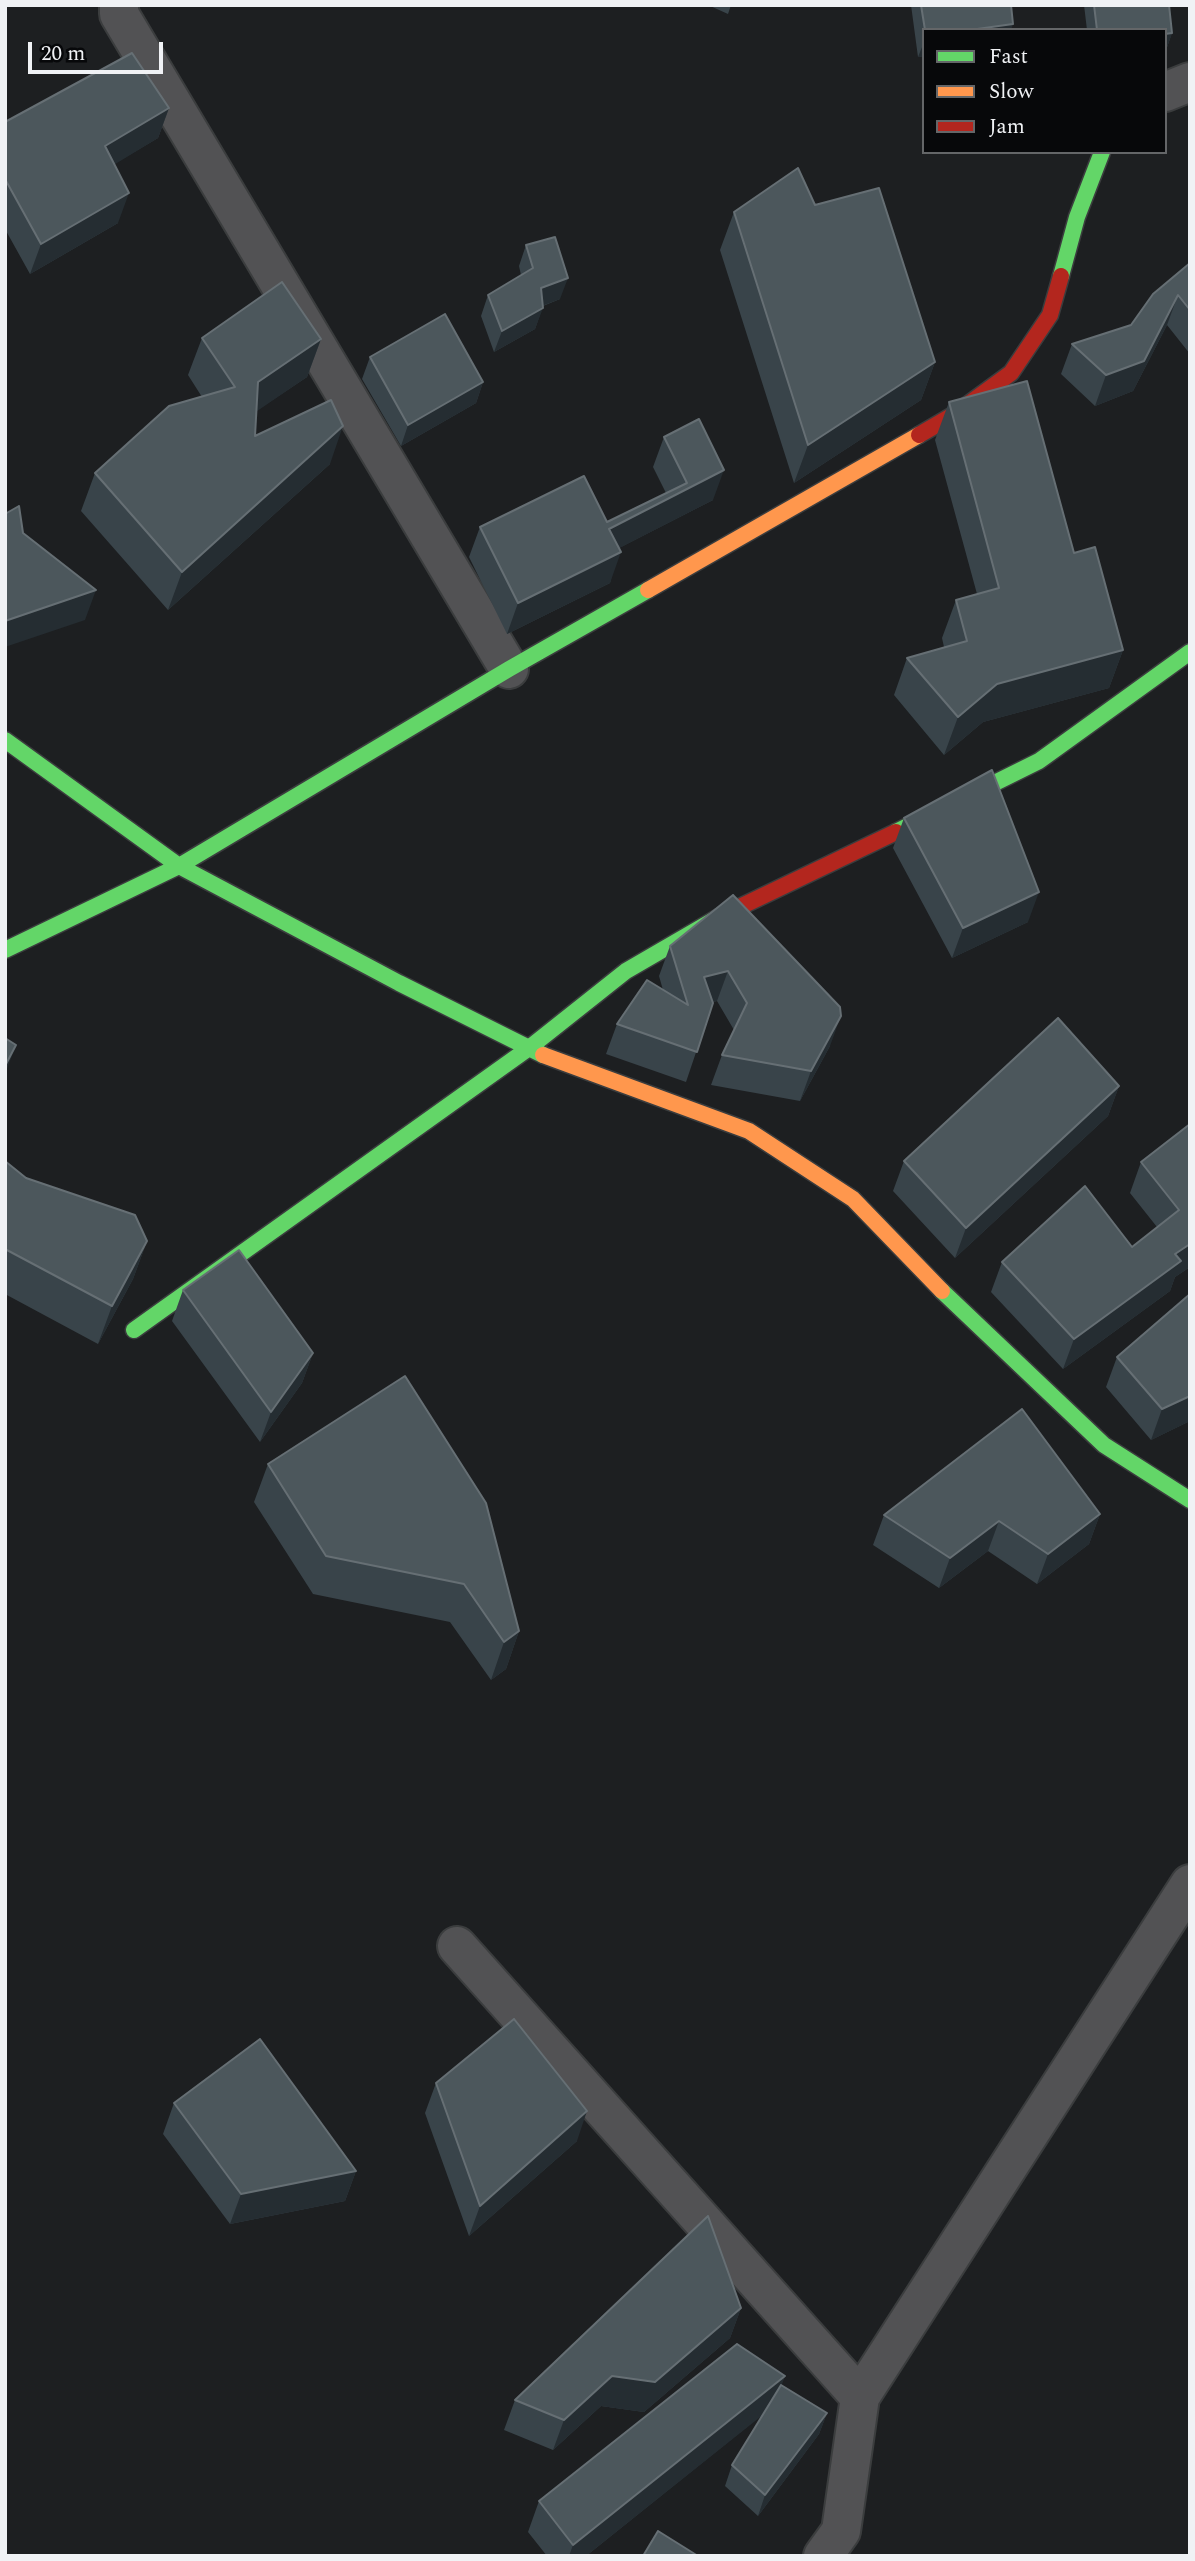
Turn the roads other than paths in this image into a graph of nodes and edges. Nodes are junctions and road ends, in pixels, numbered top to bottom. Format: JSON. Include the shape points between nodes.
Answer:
{"nodes":[{"id":1,"x":125,"y":8,"type":"edge"},
{"id":2,"x":1190,"y":82,"type":"edge"},
{"id":3,"x":1167,"y":91,"type":"edge"},
{"id":4,"x":1101,"y":154,"type":"edge"},
{"id":5,"x":1190,"y":652,"type":"edge"},
{"id":6,"x":509,"y":669,"type":"junction"},
{"id":7,"x":5,"y":740,"type":"edge"},
{"id":8,"x":179,"y":866,"type":"junction"},
{"id":9,"x":5,"y":950,"type":"edge"},
{"id":10,"x":529,"y":1048,"type":"junction"},
{"id":11,"x":134,"y":1330,"type":"dead end"},
{"id":12,"x":1190,"y":1500,"type":"edge"},
{"id":13,"x":1190,"y":1884,"type":"edge"},
{"id":14,"x":457,"y":1946,"type":"dead end"},
{"id":15,"x":860,"y":2397,"type":"junction"},
{"id":16,"x":823,"y":2556,"type":"edge"}],
"edges":[{"from":1,"to":6,"type":"street"},
{"from":2,"to":3,"type":"street"},
{"from":4,"to":6,"type":"street","via":[[1077,217],[1050,315],[1011,373],[955,414]]},
{"from":5,"to":10,"type":"street","via":[[1039,761],[734,908],[626,971]]},
{"from":6,"to":8,"type":"street"},
{"from":7,"to":8,"type":"street"},
{"from":8,"to":9,"type":"street"},
{"from":8,"to":10,"type":"street"},
{"from":10,"to":11,"type":"street"},
{"from":10,"to":12,"type":"street","via":[[749,1131],[853,1199],[1104,1445]]},
{"from":13,"to":15,"type":"street"},
{"from":14,"to":15,"type":"street"},
{"from":15,"to":16,"type":"street","via":[[841,2531]]}]}
